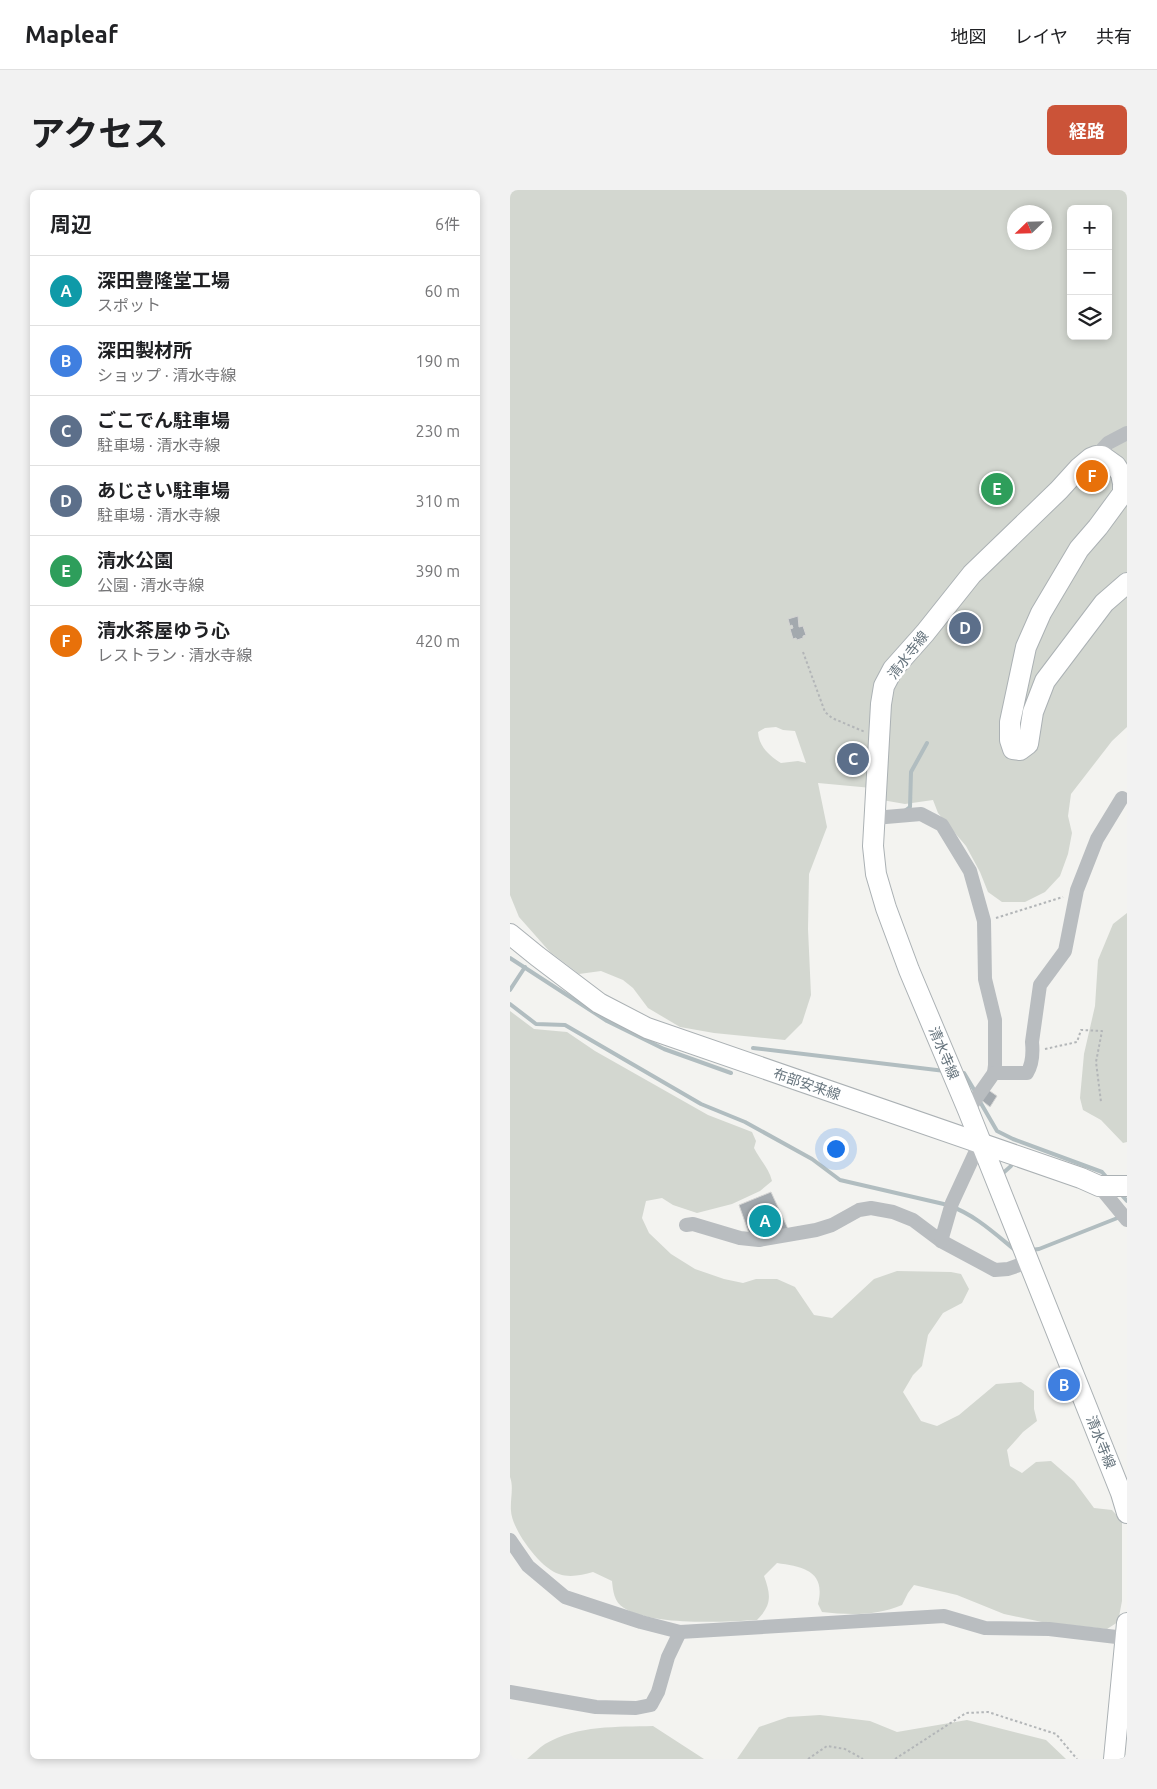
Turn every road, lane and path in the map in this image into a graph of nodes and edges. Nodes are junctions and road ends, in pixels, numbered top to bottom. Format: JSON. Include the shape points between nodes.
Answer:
{"nodes":[{"id":1,"x":1127,"y":433,"type":"edge"},
{"id":2,"x":1096,"y":456,"type":"junction"},
{"id":3,"x":1127,"y":583,"type":"edge"},
{"id":4,"x":803,"y":652,"type":"dead end"},
{"id":5,"x":879,"y":737,"type":"junction"},
{"id":6,"x":1122,"y":798,"type":"dead end"},
{"id":7,"x":874,"y":818,"type":"junction"},
{"id":8,"x":1076,"y":894,"type":"junction"},
{"id":9,"x":984,"y":921,"type":"junction"},
{"id":10,"x":510,"y":934,"type":"edge"},
{"id":11,"x":1033,"y":1051,"type":"junction"},
{"id":12,"x":994,"y":1073,"type":"junction"},
{"id":13,"x":1101,"y":1102,"type":"dead end"},
{"id":14,"x":968,"y":1110,"type":"junction"},
{"id":15,"x":982,"y":1145,"type":"junction"},
{"id":16,"x":1099,"y":1186,"type":"junction"},
{"id":17,"x":1127,"y":1186,"type":"edge"},
{"id":18,"x":1127,"y":1220,"type":"edge"},
{"id":19,"x":686,"y":1224,"type":"dead end"},
{"id":20,"x":940,"y":1241,"type":"junction"},
{"id":21,"x":1028,"y":1262,"type":"junction"},
{"id":22,"x":1127,"y":1513,"type":"edge"},
{"id":23,"x":510,"y":1540,"type":"edge"},
{"id":24,"x":1126,"y":1630,"type":"edge"},
{"id":25,"x":680,"y":1632,"type":"junction"},
{"id":26,"x":510,"y":1692,"type":"edge"},
{"id":27,"x":808,"y":1759,"type":"edge"},
{"id":28,"x":863,"y":1759,"type":"edge"},
{"id":29,"x":895,"y":1759,"type":"edge"},
{"id":30,"x":1077,"y":1759,"type":"edge"},
{"id":31,"x":1114,"y":1759,"type":"edge"}],
"edges":[{"from":1,"to":2,"type":"street","via":[[1108,443]]},
{"from":2,"to":3,"type":"main road","via":[[1102,456],[1116,466],[1124,484],[1123,493],[1079,549],[1041,613],[1026,647],[1012,705],[1010,740],[1013,749],[1020,750],[1028,744],[1033,712],[1045,681],[1104,603]]},
{"from":2,"to":5,"type":"main road","name":"清水寺線","via":[[1079,468],[972,574],[893,669],[884,686]]},
{"from":4,"to":5,"type":"path","via":[[825,712],[832,718]]},
{"from":5,"to":7,"type":"main road","name":"清水寺線"},
{"from":6,"to":8,"type":"street","via":[[1097,839]]},
{"from":7,"to":9,"type":"street","via":[[921,814],[942,825],[970,871]]},
{"from":7,"to":14,"type":"main road","name":"清水寺線","via":[[872,846],[886,908]]},
{"from":8,"to":9,"type":"path"},
{"from":8,"to":11,"type":"street","via":[[1065,951],[1040,985]]},
{"from":9,"to":12,"type":"street","via":[[985,979],[995,1020]]},
{"from":10,"to":15,"type":"main road","name":"布部安来線","via":[[599,1003],[647,1028]]},
{"from":11,"to":12,"type":"street","via":[[1027,1073]]},
{"from":11,"to":13,"type":"path","via":[[1077,1042],[1081,1030],[1102,1031],[1096,1062]]},
{"from":12,"to":14,"type":"street"},
{"from":14,"to":15,"type":"main road","name":"清水寺線"},
{"from":15,"to":16,"type":"main road","name":"布部安来線"},
{"from":15,"to":20,"type":"street","via":[[976,1151],[952,1203]]},
{"from":15,"to":21,"type":"main road","name":"清水寺線"},
{"from":16,"to":17,"type":"main road","name":"布部安来線"},
{"from":16,"to":18,"type":"street"},
{"from":19,"to":20,"type":"street","via":[[759,1240],[824,1228],[854,1212],[871,1208],[914,1220]]},
{"from":20,"to":21,"type":"street","via":[[995,1270],[1008,1270]]},
{"from":21,"to":22,"type":"main road","name":"清水寺線"},
{"from":23,"to":25,"type":"street","via":[[528,1566],[565,1596]]},
{"from":24,"to":25,"type":"street","via":[[985,1628],[944,1616]]},
{"from":24,"to":31,"type":"main road"},
{"from":25,"to":26,"type":"street","via":[[651,1704],[636,1708],[596,1707]]},
{"from":27,"to":28,"type":"path","via":[[827,1746],[845,1749]]},
{"from":29,"to":30,"type":"path","via":[[966,1713],[988,1712],[1056,1734]]}]}
